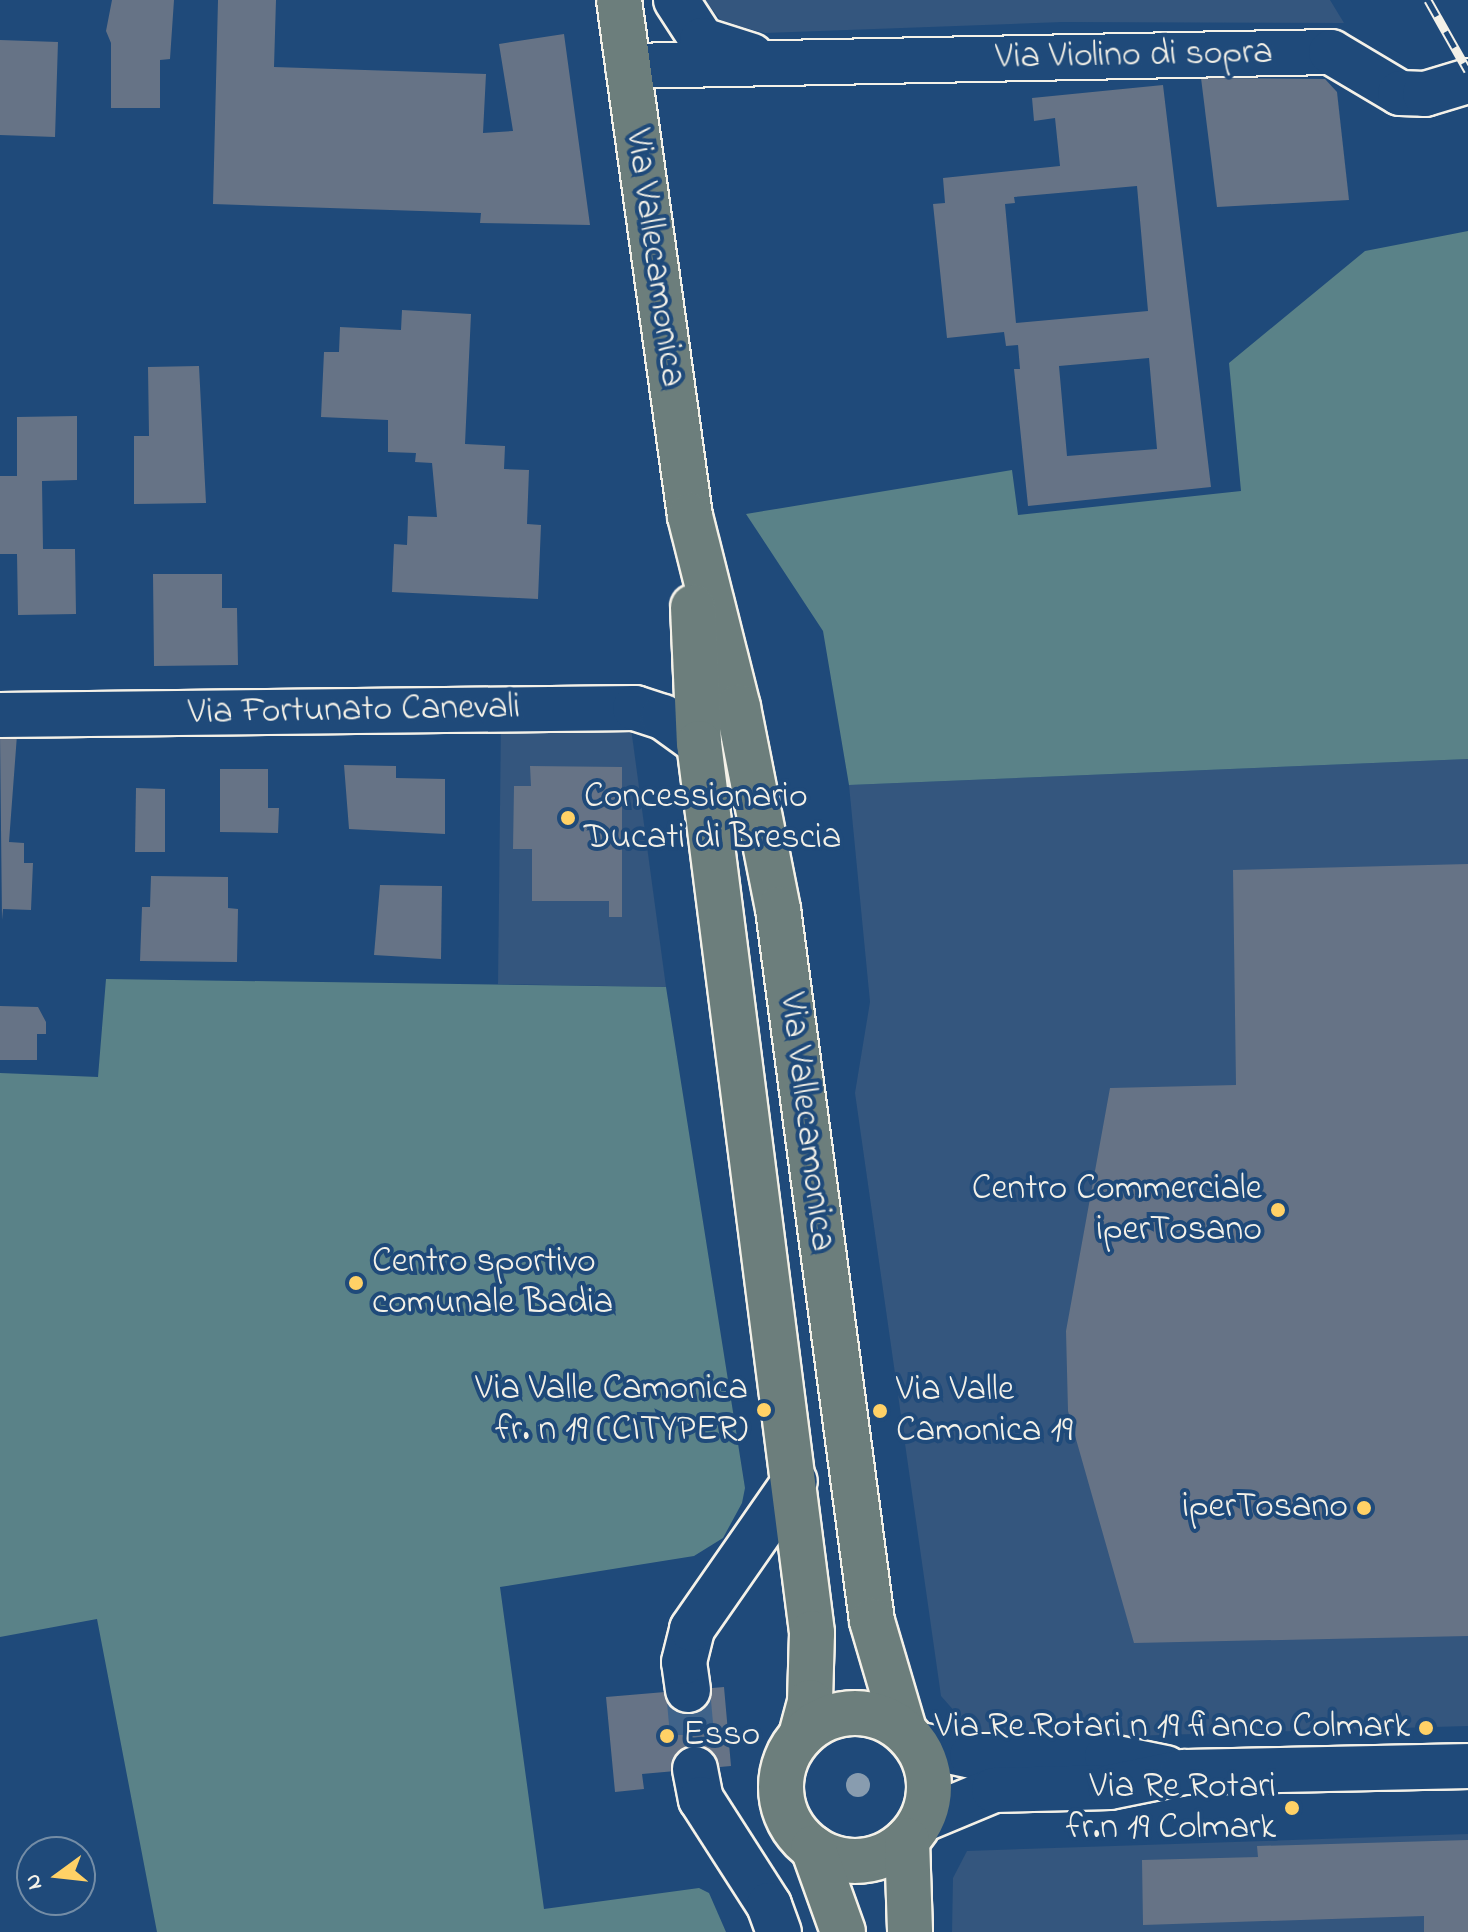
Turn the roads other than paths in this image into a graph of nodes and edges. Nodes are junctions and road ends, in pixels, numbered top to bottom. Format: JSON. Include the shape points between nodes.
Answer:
{"nodes":[{"id":1,"x":619,"y":0,"type":"edge"},
{"id":2,"x":676,"y":0,"type":"edge"},
{"id":3,"x":785,"y":64,"type":"junction"},
{"id":4,"x":628,"y":66,"type":"junction"},
{"id":5,"x":1462,"y":84,"type":"edge"},
{"id":6,"x":690,"y":516,"type":"junction"},
{"id":7,"x":0,"y":715,"type":"edge"},
{"id":8,"x":699,"y":743,"type":"junction"},
{"id":9,"x":795,"y":1481,"type":"junction"},
{"id":10,"x":688,"y":1690,"type":"tunnel mouth"},
{"id":11,"x":801,"y":1736,"type":"junction"},
{"id":12,"x":910,"y":1737,"type":"junction"},
{"id":13,"x":1468,"y":1766,"type":"edge"},
{"id":14,"x":695,"y":1769,"type":"tunnel mouth"},
{"id":15,"x":1184,"y":1772,"type":"junction"},
{"id":16,"x":915,"y":1830,"type":"junction"},
{"id":17,"x":813,"y":1848,"type":"junction"},
{"id":18,"x":779,"y":1932,"type":"edge"},
{"id":19,"x":843,"y":1932,"type":"edge"},
{"id":20,"x":910,"y":1932,"type":"edge"}],
"edges":[{"from":1,"to":4,"type":"main road","name":"Via Vallecamonica"},
{"from":2,"to":3,"type":"street","name":"Via Violino di sopra","via":[[702,40]]},
{"from":3,"to":4,"type":"street","name":"Via Violino di sopra"},
{"from":3,"to":5,"type":"street","name":"Via Violino di sopra","via":[[1331,52],[1400,93]]},
{"from":4,"to":6,"type":"main road","name":"Via Vallecamonica"},
{"from":6,"to":8,"type":"main road","name":"Via Vallecamonica"},
{"from":6,"to":12,"type":"main road","name":"Via Vallecamonica","via":[[738,707],[778,909],[872,1621]]},
{"from":7,"to":8,"type":"street","name":"Via Fortunato Canevali","via":[[635,708],[663,717]]},
{"from":8,"to":9,"type":"main road","name":"Via Vallecamonica"},
{"from":9,"to":10,"type":"street","via":[[692,1629],[684,1662]]},
{"from":9,"to":11,"type":"main road","name":"Via Vallecamonica","via":[[813,1649]]},
{"from":11,"to":12,"type":"main road","via":[[851,1712],[870,1714]]},
{"from":11,"to":17,"type":"main road","via":[[789,1753],[781,1794],[786,1815]]},
{"from":12,"to":15,"type":"street","via":[[972,1756],[1107,1756]]},
{"from":12,"to":16,"type":"main road","via":[[929,1781]]},
{"from":13,"to":15,"type":"street"},
{"from":14,"to":18,"type":"street","via":[[701,1799],[769,1905]]},
{"from":15,"to":16,"type":"street","via":[[1110,1787],[994,1790]]},
{"from":16,"to":17,"type":"main road","via":[[872,1860],[841,1859]]},
{"from":16,"to":20,"type":"main road"},
{"from":17,"to":19,"type":"main road"}]}
